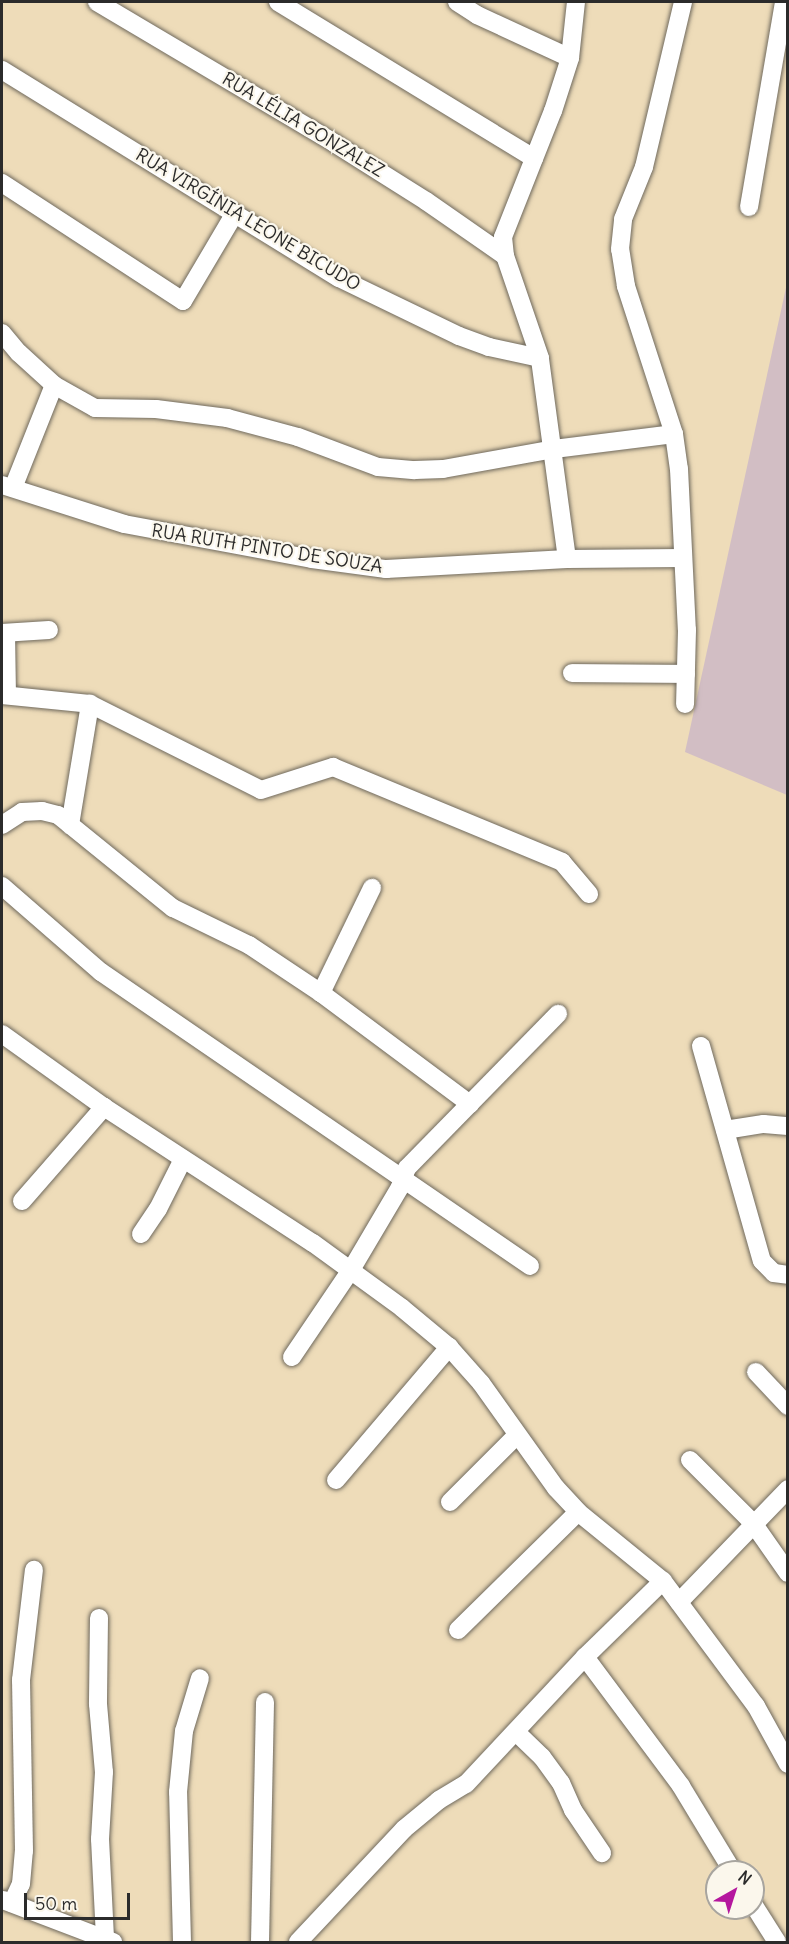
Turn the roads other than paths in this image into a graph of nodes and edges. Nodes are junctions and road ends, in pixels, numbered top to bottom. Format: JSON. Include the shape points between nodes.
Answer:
{"nodes":[{"id":1,"x":97,"y":2,"type":"edge"},
{"id":2,"x":278,"y":2,"type":"edge"},
{"id":3,"x":457,"y":2,"type":"edge"},
{"id":4,"x":576,"y":2,"type":"edge"},
{"id":5,"x":683,"y":2,"type":"edge"},
{"id":6,"x":783,"y":2,"type":"edge"},
{"id":7,"x":570,"y":58,"type":"junction"},
{"id":8,"x":2,"y":70,"type":"edge"},
{"id":9,"x":534,"y":158,"type":"junction"},
{"id":10,"x":2,"y":183,"type":"edge"},
{"id":11,"x":749,"y":207,"type":"dead end"},
{"id":12,"x":235,"y":213,"type":"junction"},
{"id":13,"x":505,"y":256,"type":"junction"},
{"id":14,"x":2,"y":333,"type":"edge"},
{"id":15,"x":540,"y":358,"type":"junction"},
{"id":16,"x":54,"y":385,"type":"junction"},
{"id":17,"x":674,"y":434,"type":"junction"},
{"id":18,"x":554,"y":449,"type":"junction"},
{"id":19,"x":7,"y":486,"type":"edge"},
{"id":20,"x":683,"y":558,"type":"junction"},
{"id":21,"x":567,"y":559,"type":"junction"},
{"id":22,"x":49,"y":630,"type":"dead end"},
{"id":23,"x":4,"y":633,"type":"edge"},
{"id":24,"x":572,"y":673,"type":"dead end"},
{"id":25,"x":686,"y":674,"type":"junction"},
{"id":26,"x":4,"y":695,"type":"edge"},
{"id":27,"x":90,"y":704,"type":"junction"},
{"id":28,"x":685,"y":704,"type":"dead end"},
{"id":29,"x":2,"y":825,"type":"edge"},
{"id":30,"x":70,"y":825,"type":"junction"},
{"id":31,"x":2,"y":885,"type":"edge"},
{"id":32,"x":372,"y":888,"type":"dead end"},
{"id":33,"x":588,"y":894,"type":"dead end"},
{"id":34,"x":321,"y":993,"type":"junction"},
{"id":35,"x":558,"y":1014,"type":"dead end"},
{"id":36,"x":2,"y":1034,"type":"edge"},
{"id":37,"x":701,"y":1046,"type":"dead end"},
{"id":38,"x":470,"y":1104,"type":"junction"},
{"id":39,"x":105,"y":1107,"type":"junction"},
{"id":40,"x":788,"y":1126,"type":"edge"},
{"id":41,"x":725,"y":1130,"type":"junction"},
{"id":42,"x":183,"y":1159,"type":"junction"},
{"id":43,"x":404,"y":1177,"type":"junction"},
{"id":44,"x":22,"y":1201,"type":"dead end"},
{"id":45,"x":141,"y":1234,"type":"dead end"},
{"id":46,"x":530,"y":1266,"type":"dead end"},
{"id":47,"x":351,"y":1270,"type":"junction"},
{"id":48,"x":788,"y":1275,"type":"edge"},
{"id":49,"x":449,"y":1347,"type":"junction"},
{"id":50,"x":292,"y":1357,"type":"dead end"},
{"id":51,"x":756,"y":1372,"type":"dead end"},
{"id":52,"x":788,"y":1406,"type":"edge"},
{"id":53,"x":518,"y":1435,"type":"junction"},
{"id":54,"x":690,"y":1460,"type":"dead end"},
{"id":55,"x":336,"y":1480,"type":"dead end"},
{"id":56,"x":788,"y":1489,"type":"edge"},
{"id":57,"x":450,"y":1502,"type":"dead end"},
{"id":58,"x":578,"y":1512,"type":"junction"},
{"id":59,"x":753,"y":1523,"type":"junction"},
{"id":60,"x":34,"y":1570,"type":"dead end"},
{"id":61,"x":788,"y":1573,"type":"edge"},
{"id":62,"x":663,"y":1581,"type":"junction"},
{"id":63,"x":679,"y":1602,"type":"junction"},
{"id":64,"x":99,"y":1618,"type":"dead end"},
{"id":65,"x":458,"y":1630,"type":"dead end"},
{"id":66,"x":585,"y":1657,"type":"junction"},
{"id":67,"x":200,"y":1678,"type":"dead end"},
{"id":68,"x":264,"y":1702,"type":"dead end"},
{"id":69,"x":516,"y":1732,"type":"junction"},
{"id":70,"x":788,"y":1764,"type":"edge"},
{"id":71,"x":602,"y":1853,"type":"dead end"},
{"id":72,"x":727,"y":1860,"type":"edge"},
{"id":73,"x":7,"y":1901,"type":"edge"},
{"id":74,"x":763,"y":1920,"type":"edge"},
{"id":75,"x":109,"y":1941,"type":"edge"},
{"id":76,"x":182,"y":1942,"type":"edge"},
{"id":77,"x":260,"y":1942,"type":"edge"},
{"id":78,"x":298,"y":1942,"type":"edge"},
{"id":79,"x":777,"y":1942,"type":"edge"}],
"edges":[{"from":1,"to":13,"type":"street","name":"RUA LÉLIA GONZALEZ","via":[[362,161]]},
{"from":2,"to":9,"type":"street"},
{"from":3,"to":7,"type":"street"},
{"from":4,"to":7,"type":"street"},
{"from":5,"to":17,"type":"street","via":[[644,167],[622,219],[620,249],[626,286]]},
{"from":6,"to":11,"type":"street"},
{"from":7,"to":9,"type":"street"},
{"from":8,"to":12,"type":"street","name":"RUA VIRGÍNIA LEONE BICUDO"},
{"from":9,"to":13,"type":"street","via":[[504,229]]},
{"from":10,"to":12,"type":"street","via":[[183,301]]},
{"from":12,"to":15,"type":"street","name":"RUA VIRGÍNIA LEONE BICUDO","via":[[339,278],[459,336]]},
{"from":13,"to":15,"type":"street"},
{"from":14,"to":16,"type":"street"},
{"from":15,"to":18,"type":"street"},
{"from":16,"to":18,"type":"street","via":[[95,408],[156,409],[227,418],[298,437],[378,467],[443,469]]},
{"from":16,"to":19,"type":"street"},
{"from":17,"to":18,"type":"street"},
{"from":17,"to":20,"type":"street"},
{"from":18,"to":21,"type":"street"},
{"from":19,"to":21,"type":"street","name":"RUA RUTH PINTO DE SOUZA","via":[[124,524],[386,569]]},
{"from":20,"to":21,"type":"street","name":"RUA RUTH PINTO DE SOUZA"},
{"from":20,"to":25,"type":"street"},
{"from":22,"to":23,"type":"street"},
{"from":23,"to":26,"type":"street"},
{"from":24,"to":25,"type":"street"},
{"from":25,"to":28,"type":"street"},
{"from":26,"to":27,"type":"street"},
{"from":27,"to":30,"type":"street"},
{"from":27,"to":33,"type":"street","via":[[261,790],[333,767],[561,862]]},
{"from":29,"to":30,"type":"street","via":[[22,812],[42,811],[58,815]]},
{"from":30,"to":34,"type":"street","via":[[173,908],[249,945]]},
{"from":31,"to":43,"type":"street","via":[[101,972]]},
{"from":32,"to":34,"type":"street"},
{"from":34,"to":38,"type":"street"},
{"from":35,"to":38,"type":"street"},
{"from":36,"to":39,"type":"street"},
{"from":37,"to":41,"type":"street"},
{"from":38,"to":43,"type":"street","via":[[407,1168]]},
{"from":39,"to":42,"type":"street"},
{"from":39,"to":44,"type":"street"},
{"from":40,"to":41,"type":"street","via":[[764,1124]]},
{"from":41,"to":48,"type":"street","via":[[762,1261],[774,1273]]},
{"from":42,"to":45,"type":"street"},
{"from":42,"to":47,"type":"street"},
{"from":43,"to":46,"type":"street"},
{"from":43,"to":47,"type":"street"},
{"from":47,"to":49,"type":"street"},
{"from":47,"to":50,"type":"street"},
{"from":49,"to":53,"type":"street"},
{"from":49,"to":55,"type":"street"},
{"from":51,"to":52,"type":"street"},
{"from":53,"to":57,"type":"street"},
{"from":53,"to":58,"type":"street"},
{"from":54,"to":59,"type":"street"},
{"from":56,"to":59,"type":"street"},
{"from":58,"to":62,"type":"street"},
{"from":58,"to":65,"type":"street"},
{"from":59,"to":61,"type":"street"},
{"from":59,"to":63,"type":"street"},
{"from":60,"to":73,"type":"street","via":[[21,1680],[24,1851],[21,1884]]},
{"from":62,"to":63,"type":"street"},
{"from":62,"to":66,"type":"street"},
{"from":63,"to":70,"type":"street","via":[[756,1706]]},
{"from":64,"to":75,"type":"street","via":[[98,1704],[104,1772],[100,1839]]},
{"from":66,"to":69,"type":"street"},
{"from":66,"to":72,"type":"street","via":[[681,1786]]},
{"from":67,"to":76,"type":"street","via":[[184,1731],[178,1792]]},
{"from":68,"to":77,"type":"street"},
{"from":69,"to":71,"type":"street","via":[[561,1783],[573,1810]]},
{"from":69,"to":78,"type":"street","via":[[466,1784],[404,1829]]},
{"from":73,"to":75,"type":"street"},
{"from":74,"to":79,"type":"street"}]}
